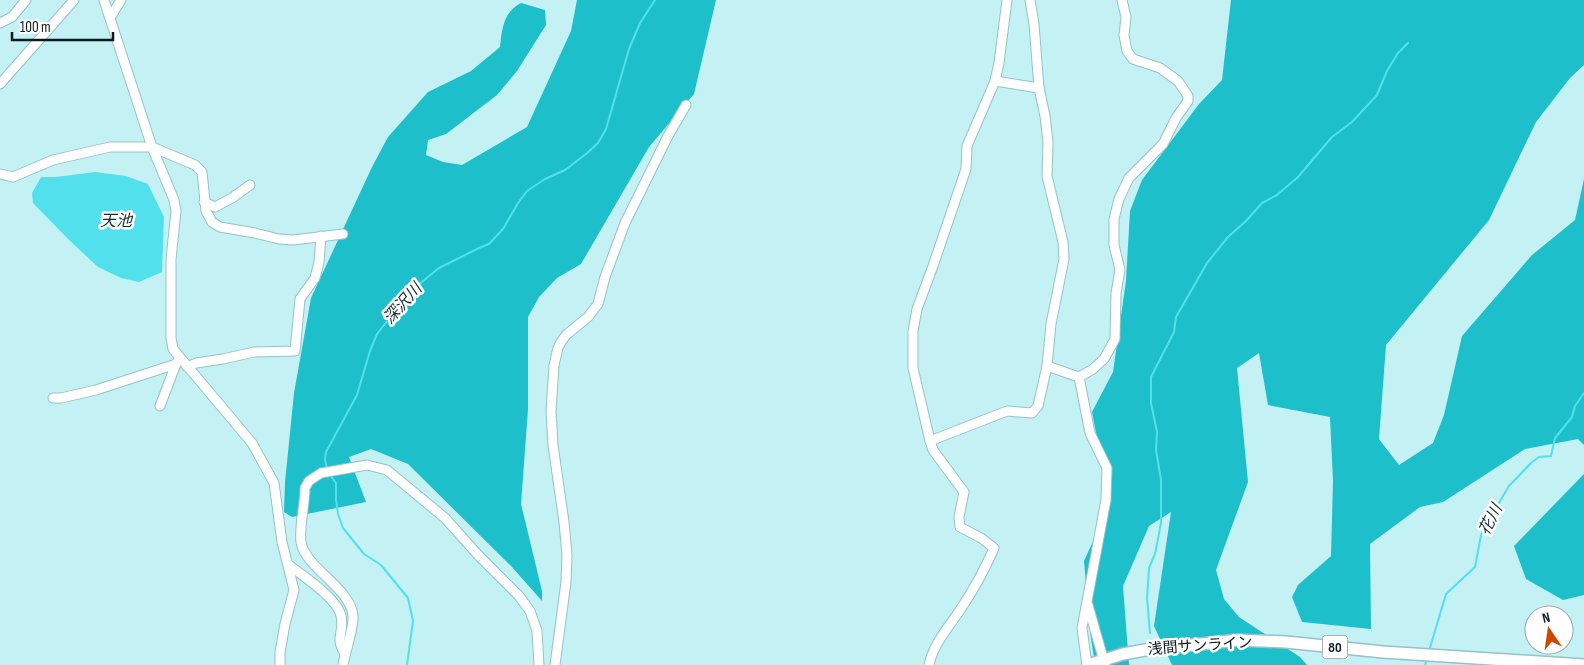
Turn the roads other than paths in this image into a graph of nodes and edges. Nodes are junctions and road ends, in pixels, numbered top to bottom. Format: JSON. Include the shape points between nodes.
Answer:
{"nodes":[{"id":1,"x":26,"y":0,"type":"edge"},
{"id":2,"x":74,"y":0,"type":"edge"},
{"id":3,"x":104,"y":0,"type":"edge"},
{"id":4,"x":121,"y":0,"type":"edge"},
{"id":5,"x":1007,"y":0,"type":"edge"},
{"id":6,"x":1030,"y":0,"type":"edge"},
{"id":7,"x":1122,"y":0,"type":"edge"},
{"id":8,"x":110,"y":18,"type":"junction"},
{"id":9,"x":0,"y":23,"type":"edge"},
{"id":10,"x":995,"y":81,"type":"junction"},
{"id":11,"x":0,"y":84,"type":"edge"},
{"id":12,"x":1039,"y":88,"type":"junction"},
{"id":13,"x":686,"y":105,"type":"dead end"},
{"id":14,"x":152,"y":148,"type":"junction"},
{"id":15,"x":0,"y":174,"type":"edge"},
{"id":16,"x":250,"y":185,"type":"dead end"},
{"id":17,"x":204,"y":202,"type":"junction"},
{"id":18,"x":343,"y":234,"type":"dead end"},
{"id":19,"x":322,"y":236,"type":"junction"},
{"id":20,"x":178,"y":361,"type":"junction"},
{"id":21,"x":1047,"y":366,"type":"junction"},
{"id":22,"x":187,"y":367,"type":"junction"},
{"id":23,"x":1079,"y":376,"type":"junction"},
{"id":24,"x":53,"y":398,"type":"dead end"},
{"id":25,"x":160,"y":406,"type":"dead end"},
{"id":26,"x":930,"y":441,"type":"junction"},
{"id":27,"x":289,"y":565,"type":"junction"},
{"id":28,"x":1087,"y":603,"type":"junction"},
{"id":29,"x":345,"y":654,"type":"junction"},
{"id":30,"x":1086,"y":661,"type":"edge"},
{"id":31,"x":1104,"y":662,"type":"edge"},
{"id":32,"x":280,"y":665,"type":"edge"},
{"id":33,"x":343,"y":665,"type":"edge"},
{"id":34,"x":539,"y":665,"type":"edge"},
{"id":35,"x":555,"y":665,"type":"edge"},
{"id":36,"x":929,"y":665,"type":"edge"},
{"id":37,"x":1584,"y":665,"type":"edge"}],
"edges":[{"from":1,"to":9,"type":"street","via":[[12,17]]},
{"from":2,"to":11,"type":"street"},
{"from":3,"to":8,"type":"street"},
{"from":4,"to":8,"type":"street"},
{"from":5,"to":10,"type":"street"},
{"from":6,"to":12,"type":"street"},
{"from":7,"to":23,"type":"street","via":[[1127,51],[1133,59],[1160,68],[1178,81],[1188,100],[1163,144],[1129,178],[1119,199],[1114,220],[1114,245],[1120,270],[1116,293],[1116,339],[1104,359]]},
{"from":8,"to":14,"type":"street"},
{"from":10,"to":12,"type":"street"},
{"from":10,"to":26,"type":"street","via":[[967,146],[966,169],[917,309],[913,368]]},
{"from":12,"to":21,"type":"street","via":[[1048,142],[1047,176],[1064,259],[1051,324]]},
{"from":13,"to":35,"type":"street","via":[[624,223],[598,304],[561,342],[554,365],[553,445],[567,555]]},
{"from":14,"to":15,"type":"street","via":[[110,147],[53,160],[13,178]]},
{"from":14,"to":17,"type":"street","via":[[202,172]]},
{"from":14,"to":20,"type":"street","via":[[176,211],[171,260],[171,338]]},
{"from":16,"to":17,"type":"street","via":[[215,207]]},
{"from":17,"to":19,"type":"street","via":[[212,222],[220,227],[279,239]]},
{"from":18,"to":19,"type":"street"},
{"from":19,"to":22,"type":"street","via":[[315,278],[300,299],[295,351],[254,352]]},
{"from":20,"to":22,"type":"street"},
{"from":20,"to":24,"type":"street","via":[[96,390]]},
{"from":20,"to":25,"type":"street"},
{"from":21,"to":23,"type":"street"},
{"from":21,"to":26,"type":"street","via":[[1038,406],[1032,414],[1007,411]]},
{"from":22,"to":27,"type":"street","via":[[252,443],[274,483],[282,542]]},
{"from":23,"to":28,"type":"street","via":[[1090,433],[1107,468],[1106,500]]},
{"from":26,"to":36,"type":"street","via":[[964,492],[960,527],[994,548],[962,608],[945,630]]},
{"from":27,"to":29,"type":"street","via":[[336,604],[341,615],[340,646]]},
{"from":27,"to":32,"type":"street","via":[[294,590],[285,624]]},
{"from":28,"to":30,"type":"street","via":[[1082,628]]},
{"from":28,"to":31,"type":"street"},
{"from":29,"to":33,"type":"street"},
{"from":29,"to":34,"type":"street","via":[[354,618],[352,605],[309,558],[301,543],[305,488],[321,473],[367,465],[387,470],[445,518],[519,596],[530,611],[537,631]]},
{"from":30,"to":31,"type":"main road","name":"浅間サンライン","number":"80"},
{"from":31,"to":37,"type":"main road","name":"浅間サンライン","number":"80","via":[[1145,650],[1238,640]]}]}
